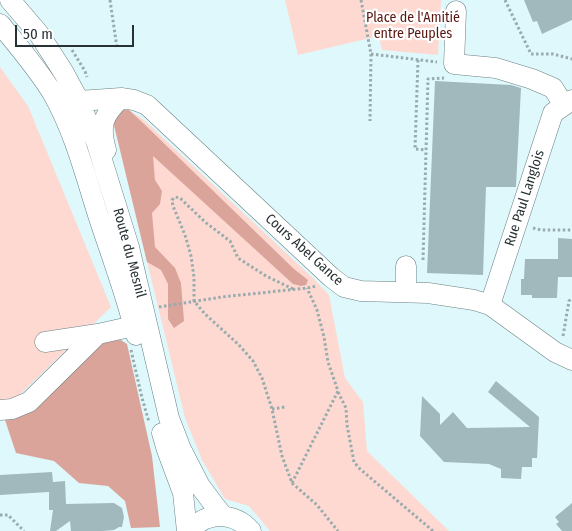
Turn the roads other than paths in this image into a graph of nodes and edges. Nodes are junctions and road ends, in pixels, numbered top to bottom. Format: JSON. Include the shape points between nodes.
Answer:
{"nodes":[{"id":1,"x":10,"y":0,"type":"edge"},
{"id":2,"x":456,"y":11,"type":"dead end"},
{"id":3,"x":0,"y":22,"type":"edge"},
{"id":4,"x":121,"y":98,"type":"junction"},
{"id":5,"x":79,"y":101,"type":"junction"},
{"id":6,"x":568,"y":102,"type":"edge"},
{"id":7,"x":67,"y":125,"type":"junction"},
{"id":8,"x":129,"y":247,"type":"junction"},
{"id":9,"x":414,"y":266,"type":"road end"},
{"id":10,"x":406,"y":292,"type":"junction"},
{"id":11,"x":490,"y":305,"type":"junction"},
{"id":12,"x":134,"y":326,"type":"junction"},
{"id":13,"x":98,"y":334,"type":"junction"},
{"id":14,"x":45,"y":342,"type":"dead end"},
{"id":15,"x":563,"y":356,"type":"edge"},
{"id":16,"x":0,"y":410,"type":"edge"},
{"id":17,"x":223,"y":516,"type":"junction"},
{"id":18,"x":189,"y":531,"type":"edge"},
{"id":19,"x":251,"y":531,"type":"edge"}],
"edges":[{"from":1,"to":5,"type":"street","name":"Route du Mesnil","via":[[38,34]]},
{"from":2,"to":6,"type":"street","via":[[451,64],[496,68],[532,79],[553,88]]},
{"from":3,"to":5,"type":"street","via":[[42,61],[64,94]]},
{"from":3,"to":7,"type":"street","name":"Route du Mesnil","via":[[52,93]]},
{"from":4,"to":5,"type":"street","name":"Cours Abel Gance"},
{"from":4,"to":8,"type":"street","via":[[103,121],[104,142]]},
{"from":4,"to":10,"type":"street","name":"Cours Abel Gance","via":[[147,105],[344,287],[361,291]]},
{"from":5,"to":7,"type":"street"},
{"from":5,"to":8,"type":"street","name":"Route du Mesnil","via":[[97,144]]},
{"from":6,"to":11,"type":"street","name":"Rue Paul Langlois","via":[[553,113]]},
{"from":7,"to":12,"type":"street","name":"Route du Mesnil"},
{"from":8,"to":17,"type":"street","name":"Route du Mesnil","via":[[169,418],[200,486]]},
{"from":9,"to":10,"type":"street"},
{"from":10,"to":11,"type":"street","name":"Cours Abel Gance","via":[[428,292]]},
{"from":11,"to":15,"type":"street","name":"Cours Abel Gance"},
{"from":12,"to":13,"type":"street"},
{"from":12,"to":18,"type":"street","name":"Route du Mesnil","via":[[167,450],[183,493]]},
{"from":13,"to":14,"type":"street"},
{"from":13,"to":16,"type":"street","via":[[29,402]]},
{"from":17,"to":18,"type":"street","via":[[203,520]]},
{"from":17,"to":19,"type":"street","via":[[236,519]]}]}
